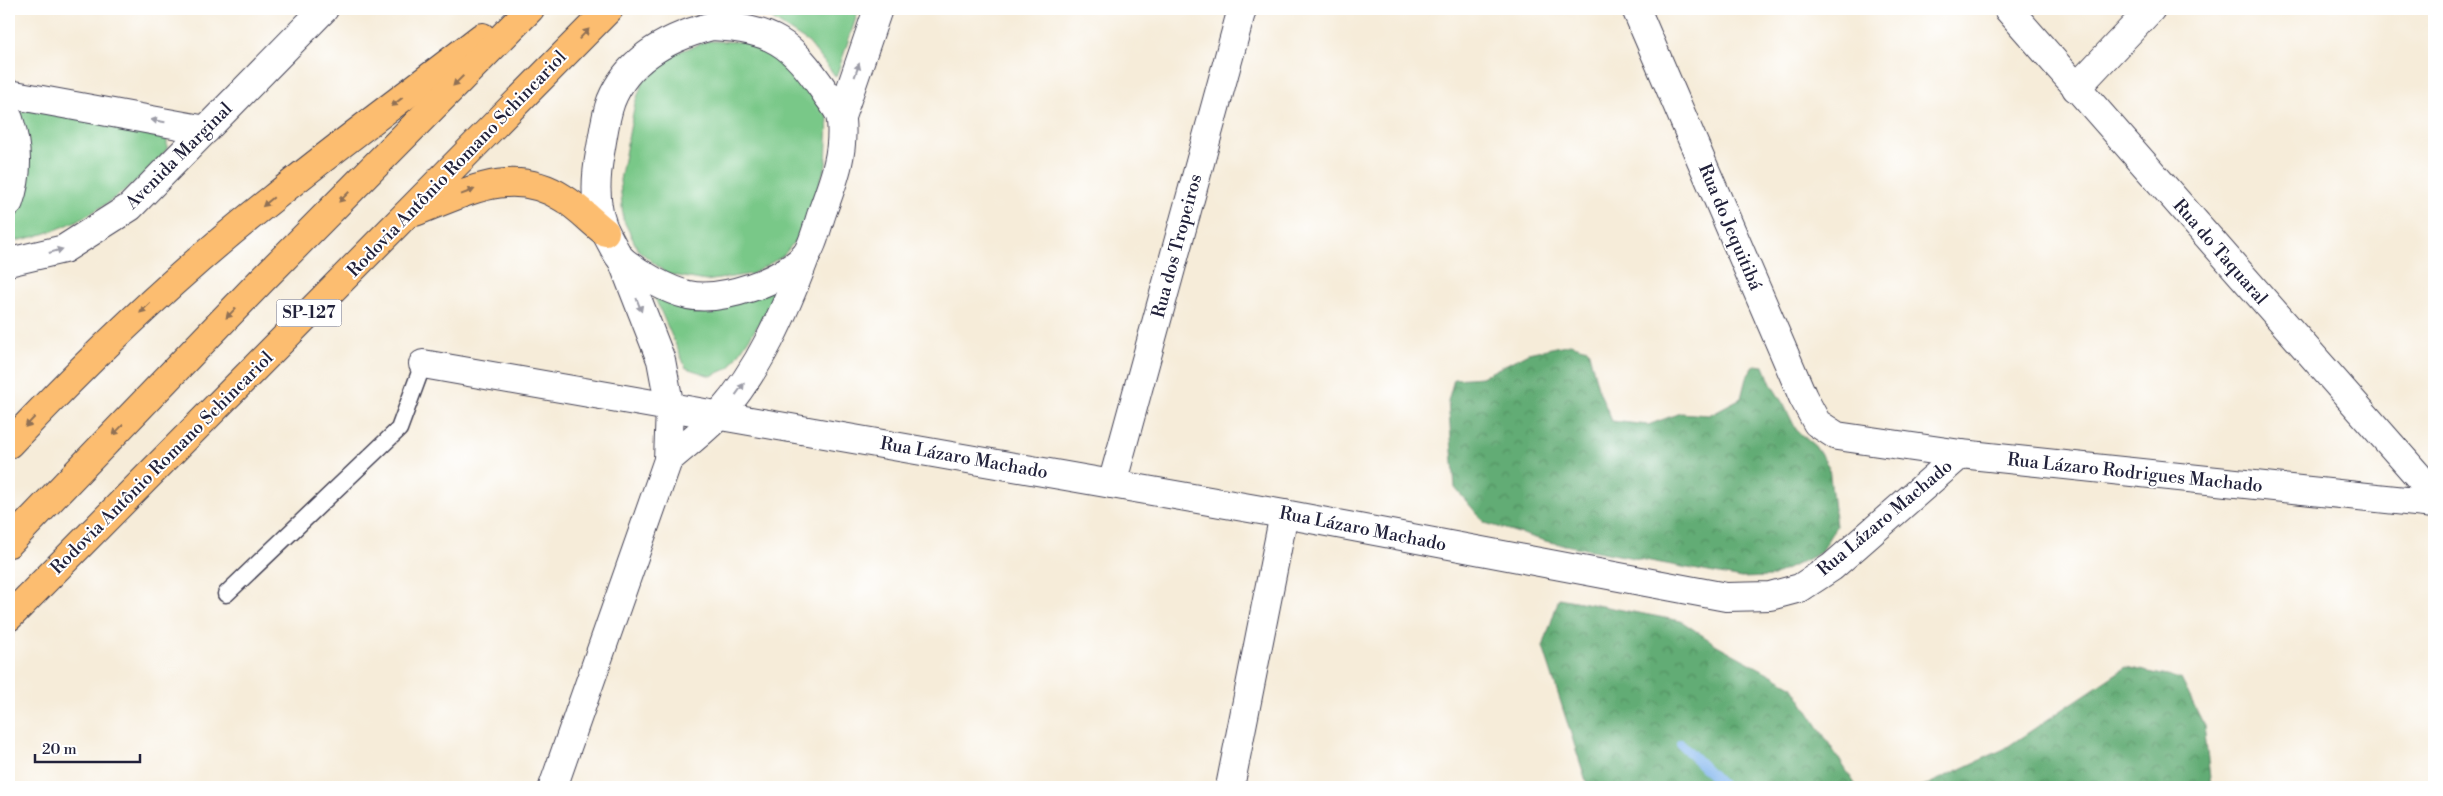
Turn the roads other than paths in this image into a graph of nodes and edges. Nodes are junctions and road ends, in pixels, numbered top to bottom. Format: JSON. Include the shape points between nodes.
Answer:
{"nodes":[{"id":1,"x":324,"y":9,"type":"edge"},
{"id":2,"x":519,"y":9,"type":"edge"},
{"id":3,"x":530,"y":9,"type":"edge"},
{"id":4,"x":609,"y":9,"type":"edge"},
{"id":5,"x":746,"y":9,"type":"edge"},
{"id":6,"x":878,"y":9,"type":"edge"},
{"id":7,"x":1242,"y":9,"type":"edge"},
{"id":8,"x":1636,"y":9,"type":"edge"},
{"id":9,"x":2008,"y":9,"type":"edge"},
{"id":10,"x":2151,"y":9,"type":"edge"},
{"id":11,"x":712,"y":26,"type":"junction"},
{"id":12,"x":2076,"y":88,"type":"junction"},
{"id":13,"x":9,"y":94,"type":"edge"},
{"id":14,"x":841,"y":116,"type":"junction"},
{"id":15,"x":9,"y":120,"type":"edge"},
{"id":16,"x":206,"y":130,"type":"junction"},
{"id":17,"x":9,"y":202,"type":"edge"},
{"id":18,"x":406,"y":215,"type":"junction"},
{"id":19,"x":605,"y":232,"type":"junction"},
{"id":20,"x":806,"y":255,"type":"junction"},
{"id":21,"x":622,"y":260,"type":"junction"},
{"id":22,"x":9,"y":262,"type":"edge"},
{"id":23,"x":423,"y":364,"type":"joint"},
{"id":24,"x":670,"y":408,"type":"junction"},
{"id":25,"x":718,"y":416,"type":"junction"},
{"id":26,"x":1836,"y":436,"type":"joint"},
{"id":27,"x":9,"y":444,"type":"edge"},
{"id":28,"x":1961,"y":454,"type":"junction"},
{"id":29,"x":668,"y":460,"type":"junction"},
{"id":30,"x":1112,"y":484,"type":"junction"},
{"id":31,"x":2434,"y":494,"type":"edge"},
{"id":32,"x":2434,"y":504,"type":"edge"},
{"id":33,"x":1284,"y":514,"type":"junction"},
{"id":34,"x":9,"y":543,"type":"edge"},
{"id":35,"x":226,"y":594,"type":"dead end"},
{"id":36,"x":9,"y":617,"type":"edge"},
{"id":37,"x":553,"y":787,"type":"edge"},
{"id":38,"x":1230,"y":787,"type":"edge"}],
"edges":[{"from":1,"to":16,"type":"street","name":"Avenida Marginal"},
{"from":2,"to":27,"type":"highway","one_way":true,"via":[[271,199],[156,297]]},
{"from":3,"to":34,"type":"highway","number":"SP-127","one_way":true,"via":[[262,280]]},
{"from":18,"to":4,"type":"highway","name":"Rodovia Antônio Romano Schincariol","number":"SP-127","one_way":true},
{"from":5,"to":11,"type":"street"},
{"from":14,"to":6,"type":"street","one_way":true},
{"from":7,"to":30,"type":"street","name":"Rua dos Tropeiros"},
{"from":8,"to":26,"type":"street","name":"Rua do Jequitibá","via":[[1803,397],[1816,423]]},
{"from":9,"to":12,"type":"street","name":"Rua do Taquaral"},
{"from":10,"to":12,"type":"street"},
{"from":11,"to":14,"type":"street","via":[[764,33],[792,51],[809,69]]},
{"from":11,"to":19,"type":"street","via":[[686,33],[639,61],[622,79],[610,102],[596,172],[596,194]]},
{"from":12,"to":31,"type":"street","name":"Rua do Taquaral"},
{"from":16,"to":13,"type":"street","one_way":true},
{"from":14,"to":20,"type":"street","via":[[840,162]]},
{"from":15,"to":17,"type":"street","via":[[17,151],[15,186]]},
{"from":22,"to":16,"type":"street","name":"Avenida Marginal","one_way":true,"via":[[64,249],[130,207]]},
{"from":18,"to":19,"type":"highway","one_way":true,"via":[[490,183],[525,183],[545,188],[564,198]]},
{"from":18,"to":36,"type":"highway","name":"Rodovia Antônio Romano Schincariol","number":"SP-127"},
{"from":19,"to":21,"type":"street"},
{"from":20,"to":21,"type":"street","via":[[786,272],[754,287],[718,295],[689,295],[662,284]]},
{"from":25,"to":20,"type":"street","one_way":true,"via":[[742,387],[786,308]]},
{"from":21,"to":24,"type":"street","one_way":true,"via":[[660,360]]},
{"from":23,"to":24,"type":"street","name":"Rua Lázaro Machado"},
{"from":23,"to":35,"type":"lane","via":[[399,429]]},
{"from":24,"to":25,"type":"street","name":"Rua Lázaro Machado"},
{"from":24,"to":29,"type":"street"},
{"from":25,"to":29,"type":"street"},
{"from":25,"to":30,"type":"street","name":"Rua Lázaro Machado"},
{"from":26,"to":28,"type":"street","name":"Rua Lázaro Rodrigues Machado"},
{"from":28,"to":32,"type":"street","name":"Rua Lázaro Rodrigues Machado"},
{"from":28,"to":33,"type":"street","name":"Rua Lázaro Machado","via":[[1832,567],[1800,588],[1770,596],[1726,597]]},
{"from":29,"to":37,"type":"street"},
{"from":30,"to":33,"type":"street","name":"Rua Lázaro Machado"},
{"from":33,"to":38,"type":"street"}]}
